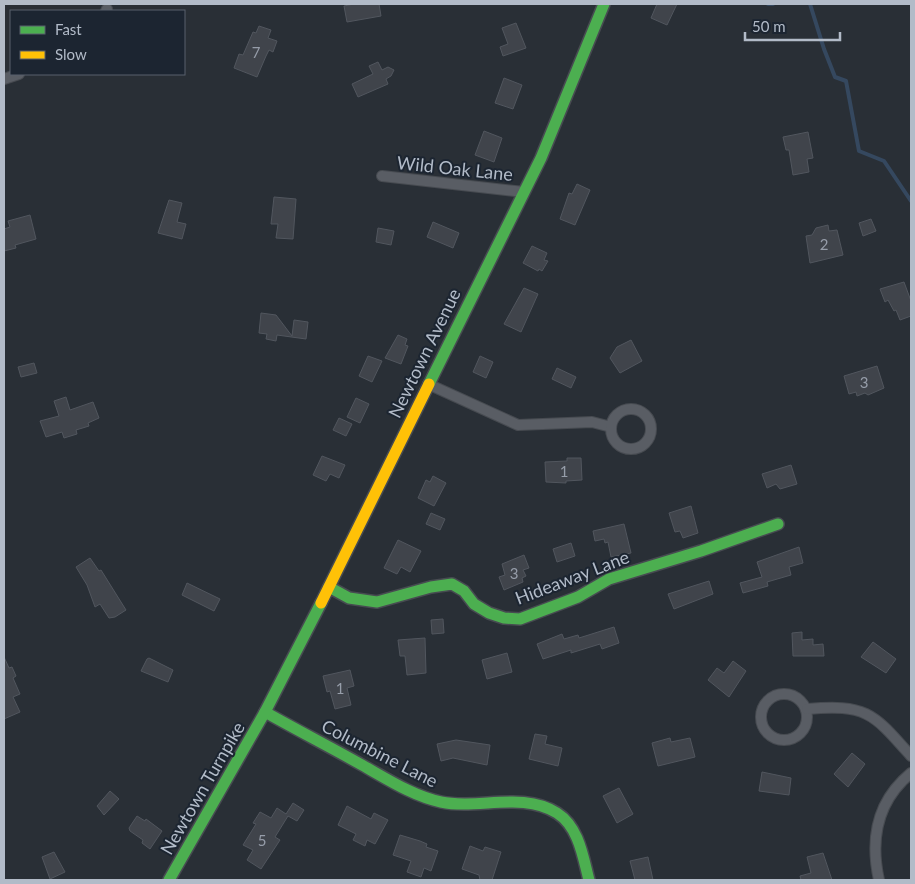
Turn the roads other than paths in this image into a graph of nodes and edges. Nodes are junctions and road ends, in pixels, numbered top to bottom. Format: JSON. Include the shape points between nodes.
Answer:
{"nodes":[{"id":1,"x":604,"y":4,"type":"edge"},
{"id":2,"x":382,"y":176,"type":"dead end"},
{"id":3,"x":524,"y":192,"type":"junction"},
{"id":4,"x":428,"y":384,"type":"junction"},
{"id":5,"x":611,"y":427,"type":"dead end"},
{"id":6,"x":778,"y":524,"type":"dead end"},
{"id":7,"x":329,"y":587,"type":"junction"},
{"id":8,"x":807,"y":709,"type":"junction"},
{"id":9,"x":265,"y":712,"type":"junction"},
{"id":10,"x":911,"y":756,"type":"edge"},
{"id":11,"x":911,"y":773,"type":"edge"},
{"id":12,"x":169,"y":880,"type":"edge"},
{"id":13,"x":589,"y":880,"type":"edge"},
{"id":14,"x":879,"y":880,"type":"edge"}],
"edges":[{"from":1,"to":3,"type":"street","name":"Newtown Avenue","via":[[556,124]]},
{"from":2,"to":3,"type":"street","name":"Wild Oak Lane"},
{"from":3,"to":4,"type":"street","name":"Newtown Avenue"},
{"from":4,"to":5,"type":"street","via":[[518,425],[592,422]]},
{"from":4,"to":7,"type":"street","name":"Newtown Avenue"},
{"from":6,"to":7,"type":"street","name":"Hideaway Lane","via":[[701,552],[609,579],[578,597],[520,619],[489,613],[452,584],[377,602],[349,598]]},
{"from":7,"to":9,"type":"street","name":"Newtown Avenue"},
{"from":8,"to":8,"type":"street","via":[[808,723],[801,734],[789,741],[776,740],[765,731],[760,718],[763,705],[773,696],[786,693],[799,698]]},
{"from":8,"to":10,"type":"street","via":[[848,707],[865,713],[878,720]]},
{"from":9,"to":12,"type":"street","name":"Newtown Turnpike"},
{"from":9,"to":13,"type":"street","name":"Columbine Lane","via":[[396,784],[440,802],[470,806],[530,803],[550,809],[572,828]]},
{"from":11,"to":14,"type":"street","via":[[887,800],[878,820],[874,853]]}]}
